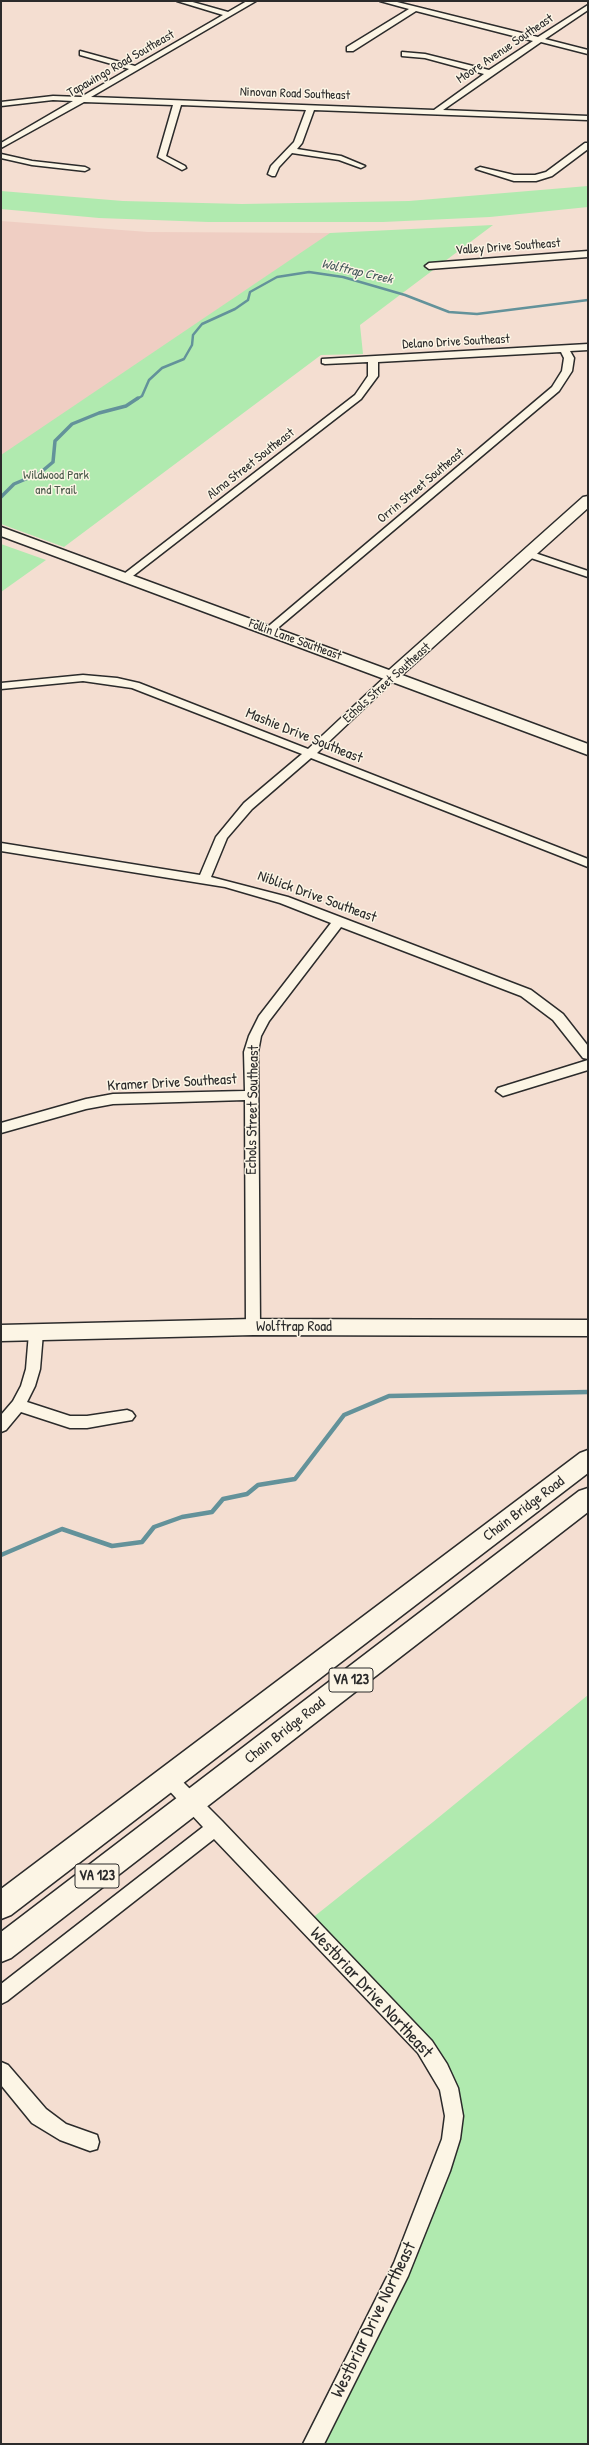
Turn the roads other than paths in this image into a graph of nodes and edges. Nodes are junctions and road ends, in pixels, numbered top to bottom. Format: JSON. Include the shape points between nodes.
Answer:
{"nodes":[{"id":1,"x":180,"y":1,"type":"edge"},
{"id":2,"x":252,"y":1,"type":"edge"},
{"id":3,"x":384,"y":1,"type":"edge"},
{"id":4,"x":588,"y":8,"type":"edge"},
{"id":5,"x":415,"y":9,"type":"junction"},
{"id":6,"x":229,"y":14,"type":"junction"},
{"id":7,"x":540,"y":40,"type":"junction"},
{"id":8,"x":350,"y":50,"type":"dead end"},
{"id":9,"x":588,"y":52,"type":"edge"},
{"id":10,"x":83,"y":53,"type":"dead end"},
{"id":11,"x":405,"y":54,"type":"dead end"},
{"id":12,"x":135,"y":68,"type":"junction"},
{"id":13,"x":490,"y":73,"type":"junction"},
{"id":14,"x":82,"y":99,"type":"junction"},
{"id":15,"x":178,"y":101,"type":"junction"},
{"id":16,"x":1,"y":104,"type":"edge"},
{"id":17,"x":311,"y":106,"type":"junction"},
{"id":18,"x":437,"y":111,"type":"junction"},
{"id":19,"x":588,"y":118,"type":"edge"},
{"id":20,"x":588,"y":145,"type":"edge"},
{"id":21,"x":1,"y":146,"type":"edge"},
{"id":22,"x":293,"y":151,"type":"junction"},
{"id":23,"x":1,"y":156,"type":"edge"},
{"id":24,"x":362,"y":166,"type":"dead end"},
{"id":25,"x":182,"y":168,"type":"dead end"},
{"id":26,"x":85,"y":169,"type":"dead end"},
{"id":27,"x":480,"y":169,"type":"dead end"},
{"id":28,"x":272,"y":174,"type":"dead end"},
{"id":29,"x":588,"y":254,"type":"edge"},
{"id":30,"x":430,"y":266,"type":"dead end"},
{"id":31,"x":588,"y":347,"type":"edge"},
{"id":32,"x":565,"y":349,"type":"junction"},
{"id":33,"x":373,"y":359,"type":"junction"},
{"id":34,"x":325,"y":360,"type":"dead end"},
{"id":35,"x":588,"y":500,"type":"edge"},
{"id":36,"x":1,"y":531,"type":"edge"},
{"id":37,"x":529,"y":554,"type":"junction"},
{"id":38,"x":588,"y":574,"type":"edge"},
{"id":39,"x":125,"y":577,"type":"junction"},
{"id":40,"x":269,"y":630,"type":"junction"},
{"id":41,"x":392,"y":676,"type":"junction"},
{"id":42,"x":1,"y":686,"type":"edge"},
{"id":43,"x":588,"y":750,"type":"edge"},
{"id":44,"x":309,"y":754,"type":"junction"},
{"id":45,"x":1,"y":847,"type":"edge"},
{"id":46,"x":588,"y":863,"type":"edge"},
{"id":47,"x":204,"y":878,"type":"junction"},
{"id":48,"x":339,"y":921,"type":"junction"},
{"id":49,"x":588,"y":1055,"type":"edge"},
{"id":50,"x":588,"y":1065,"type":"edge"},
{"id":51,"x":503,"y":1091,"type":"dead end"},
{"id":52,"x":251,"y":1095,"type":"junction"},
{"id":53,"x":1,"y":1128,"type":"edge"},
{"id":54,"x":253,"y":1327,"type":"junction"},
{"id":55,"x":588,"y":1328,"type":"edge"},
{"id":56,"x":1,"y":1333,"type":"edge"},
{"id":57,"x":36,"y":1333,"type":"junction"},
{"id":58,"x":18,"y":1405,"type":"junction"},
{"id":59,"x":127,"y":1416,"type":"dead end"},
{"id":60,"x":1,"y":1426,"type":"edge"},
{"id":61,"x":588,"y":1460,"type":"edge"},
{"id":62,"x":588,"y":1498,"type":"edge"},
{"id":63,"x":169,"y":1779,"type":"junction"},
{"id":64,"x":192,"y":1802,"type":"junction"},
{"id":65,"x":216,"y":1827,"type":"junction"},
{"id":66,"x":1,"y":1906,"type":"edge"},
{"id":67,"x":1,"y":1949,"type":"edge"},
{"id":68,"x":1,"y":1994,"type":"edge"},
{"id":69,"x":1,"y":2071,"type":"edge"},
{"id":70,"x":90,"y":2142,"type":"dead end"},
{"id":71,"x":313,"y":2444,"type":"edge"}],
"edges":[{"from":1,"to":6,"type":"street"},
{"from":2,"to":6,"type":"street","name":"Tapawingo Road Southeast"},
{"from":3,"to":5,"type":"street"},
{"from":4,"to":7,"type":"street","name":"Moore Avenue Southeast"},
{"from":5,"to":7,"type":"street"},
{"from":5,"to":8,"type":"street"},
{"from":6,"to":12,"type":"street","name":"Tapawingo Road Southeast"},
{"from":7,"to":9,"type":"street"},
{"from":7,"to":13,"type":"street","name":"Moore Avenue Southeast"},
{"from":10,"to":12,"type":"street"},
{"from":11,"to":13,"type":"street","via":[[425,56]]},
{"from":12,"to":14,"type":"street","name":"Tapawingo Road Southeast"},
{"from":13,"to":18,"type":"street","name":"Moore Avenue Southeast"},
{"from":14,"to":15,"type":"street","name":"Ninovan Road Southeast"},
{"from":14,"to":16,"type":"street","name":"Ninovan Road Southeast","via":[[53,98]]},
{"from":14,"to":21,"type":"street","name":"Tapawingo Road Southeast"},
{"from":15,"to":17,"type":"street","name":"Ninovan Road Southeast"},
{"from":15,"to":25,"type":"street","via":[[162,157]]},
{"from":17,"to":18,"type":"street","name":"Ninovan Road Southeast"},
{"from":17,"to":22,"type":"street"},
{"from":18,"to":19,"type":"street","name":"Ninovan Road Southeast"},
{"from":20,"to":27,"type":"street","via":[[549,174],[530,181]]},
{"from":22,"to":24,"type":"street","via":[[341,158]]},
{"from":22,"to":28,"type":"street","via":[[275,166]]},
{"from":23,"to":26,"type":"street","via":[[32,163]]},
{"from":29,"to":30,"type":"street","name":"Valley Drive Southeast"},
{"from":31,"to":32,"type":"street","name":"Delano Drive Southeast"},
{"from":32,"to":33,"type":"street","name":"Delano Drive Southeast"},
{"from":32,"to":40,"type":"street","name":"Orrin Street Southeast","via":[[569,358],[567,371],[556,389]]},
{"from":33,"to":34,"type":"street","name":"Delano Drive Southeast"},
{"from":33,"to":39,"type":"street","name":"Alma Street Southeast","via":[[373,376],[358,397]]},
{"from":35,"to":37,"type":"street","name":"Echols Street Southeast"},
{"from":36,"to":39,"type":"street","name":"Follin Lane Southeast"},
{"from":37,"to":38,"type":"street"},
{"from":37,"to":41,"type":"street","name":"Echols Street Southeast"},
{"from":39,"to":40,"type":"street","name":"Follin Lane Southeast"},
{"from":40,"to":41,"type":"street","name":"Follin Lane Southeast"},
{"from":41,"to":43,"type":"street","name":"Follin Lane Southeast"},
{"from":41,"to":44,"type":"street","name":"Echols Street Southeast"},
{"from":42,"to":44,"type":"street","name":"Mashie Drive Southeast","via":[[83,678],[117,681],[177,701]]},
{"from":44,"to":46,"type":"street","name":"Mashie Drive Southeast"},
{"from":44,"to":47,"type":"street","name":"Echols Street Southeast","via":[[232,823],[212,856]]},
{"from":45,"to":47,"type":"street","name":"Niblick Drive Southeast"},
{"from":47,"to":48,"type":"street","name":"Niblick Drive Southeast","via":[[241,886]]},
{"from":48,"to":49,"type":"street","name":"Niblick Drive Southeast","via":[[526,993],[558,1017]]},
{"from":48,"to":52,"type":"street","name":"Echols Street Southeast","via":[[264,1019],[255,1036]]},
{"from":50,"to":51,"type":"street"},
{"from":52,"to":53,"type":"street","name":"Kramer Drive Southeast","via":[[113,1099]]},
{"from":52,"to":54,"type":"street","name":"Echols Street Southeast"},
{"from":54,"to":55,"type":"street","name":"Wolftrap Road"},
{"from":54,"to":57,"type":"street","name":"Wolftrap Road"},
{"from":56,"to":57,"type":"street","name":"Wolftrap Road"},
{"from":57,"to":58,"type":"street","via":[[34,1369]]},
{"from":58,"to":59,"type":"street","via":[[70,1422]]},
{"from":58,"to":60,"type":"street"},
{"from":61,"to":63,"type":"main road","name":"Chain Bridge Road","number":"VA 123"},
{"from":62,"to":64,"type":"main road","name":"Chain Bridge Road","number":"VA 123"},
{"from":63,"to":64,"type":"street","name":"Westbriar Drive Northeast"},
{"from":63,"to":66,"type":"main road","name":"Chain Bridge Road","number":"VA 123"},
{"from":64,"to":65,"type":"street","name":"Westbriar Drive Northeast"},
{"from":64,"to":67,"type":"main road","name":"Chain Bridge Road","number":"VA 123"},
{"from":65,"to":68,"type":"street"},
{"from":65,"to":71,"type":"street","name":"Westbriar Drive Northeast","via":[[426,2047],[449,2088],[452,2103],[454,2116],[449,2145],[400,2269]]},
{"from":69,"to":70,"type":"street","via":[[39,2116],[60,2131]]}]}
